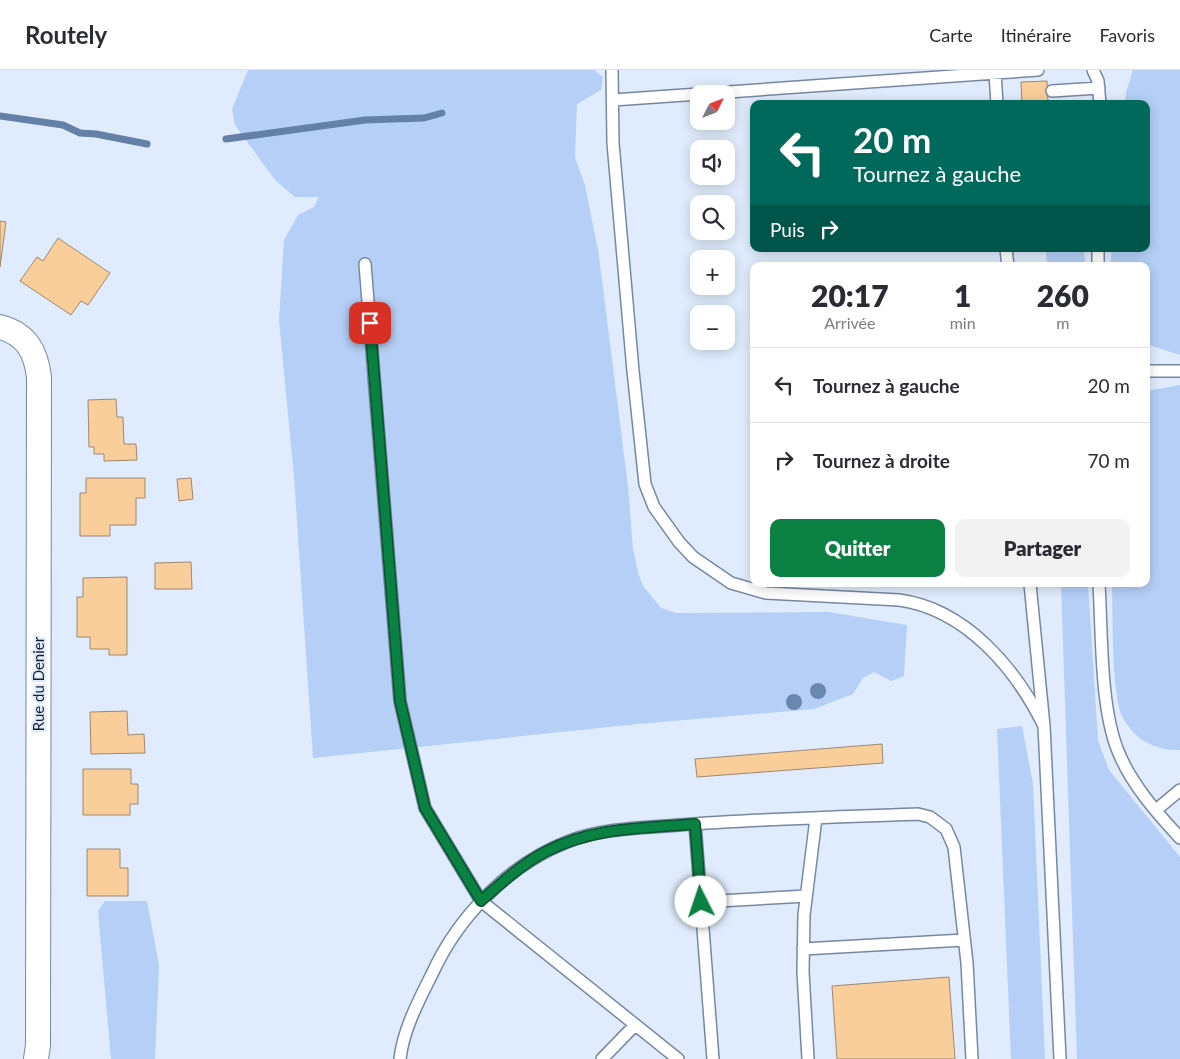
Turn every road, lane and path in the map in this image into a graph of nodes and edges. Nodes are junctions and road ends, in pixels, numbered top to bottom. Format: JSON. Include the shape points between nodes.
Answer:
{"nodes":[{"id":1,"x":612,"y":70,"type":"edge"},
{"id":2,"x":1038,"y":70,"type":"edge"},
{"id":3,"x":1094,"y":71,"type":"edge"},
{"id":4,"x":995,"y":73,"type":"junction"},
{"id":5,"x":1099,"y":88,"type":"junction"},
{"id":6,"x":1052,"y":91,"type":"dead end"},
{"id":7,"x":735,"y":92,"type":"edge"},
{"id":8,"x":690,"y":95,"type":"edge"},
{"id":9,"x":613,"y":100,"type":"junction"},
{"id":10,"x":997,"y":100,"type":"edge"},
{"id":11,"x":1100,"y":100,"type":"edge"},
{"id":12,"x":365,"y":264,"type":"dead end"},
{"id":13,"x":0,"y":327,"type":"edge"},
{"id":14,"x":1150,"y":371,"type":"edge"},
{"id":15,"x":1180,"y":371,"type":"edge"},
{"id":16,"x":1030,"y":587,"type":"edge"},
{"id":17,"x":1099,"y":587,"type":"edge"},
{"id":18,"x":1044,"y":726,"type":"junction"},
{"id":19,"x":1180,"y":790,"type":"edge"},
{"id":20,"x":1156,"y":810,"type":"junction"},
{"id":21,"x":816,"y":818,"type":"junction"},
{"id":22,"x":695,"y":824,"type":"junction"},
{"id":23,"x":1180,"y":838,"type":"edge"},
{"id":24,"x":806,"y":896,"type":"junction"},
{"id":25,"x":481,"y":901,"type":"junction"},
{"id":26,"x":701,"y":902,"type":"junction"},
{"id":27,"x":964,"y":940,"type":"junction"},
{"id":28,"x":803,"y":949,"type":"junction"},
{"id":29,"x":635,"y":1025,"type":"junction"},
{"id":30,"x":36,"y":1059,"type":"edge"},
{"id":31,"x":400,"y":1059,"type":"edge"},
{"id":32,"x":602,"y":1059,"type":"edge"},
{"id":33,"x":678,"y":1059,"type":"edge"},
{"id":34,"x":713,"y":1059,"type":"edge"},
{"id":35,"x":808,"y":1059,"type":"edge"},
{"id":36,"x":972,"y":1059,"type":"edge"},
{"id":37,"x":1060,"y":1059,"type":"edge"}],
"edges":[{"from":1,"to":9,"type":"lane"},
{"from":2,"to":4,"type":"lane"},
{"from":3,"to":5,"type":"lane"},
{"from":4,"to":7,"type":"lane"},
{"from":4,"to":10,"type":"lane"},
{"from":5,"to":6,"type":"lane"},
{"from":5,"to":11,"type":"lane"},
{"from":8,"to":9,"type":"lane"},
{"from":9,"to":18,"type":"lane","via":[[613,143],[632,371],[645,484],[664,522],[684,547],[709,570],[749,589],[805,597],[899,600],[940,611],[974,635],[1004,665]]},
{"from":12,"to":25,"type":"lane","via":[[400,701],[425,808]]},
{"from":13,"to":30,"type":"street","name":"Rue du Denier","via":[[12,331],[28,344],[34,353],[39,376]]},
{"from":14,"to":15,"type":"lane"},
{"from":16,"to":18,"type":"lane"},
{"from":17,"to":20,"type":"lane","via":[[1106,699],[1112,736],[1129,773]]},
{"from":18,"to":37,"type":"lane"},
{"from":19,"to":20,"type":"lane"},
{"from":20,"to":23,"type":"lane"},
{"from":21,"to":22,"type":"lane"},
{"from":21,"to":24,"type":"lane"},
{"from":21,"to":27,"type":"lane","via":[[918,814],[938,822],[954,847]]},
{"from":22,"to":25,"type":"lane","via":[[608,830],[567,842],[544,852]]},
{"from":22,"to":26,"type":"lane"},
{"from":24,"to":26,"type":"lane"},
{"from":24,"to":28,"type":"lane"},
{"from":25,"to":29,"type":"lane"},
{"from":25,"to":31,"type":"lane","via":[[442,952],[421,996]]},
{"from":26,"to":34,"type":"lane"},
{"from":27,"to":28,"type":"lane"},
{"from":27,"to":36,"type":"lane"},
{"from":28,"to":35,"type":"lane"},
{"from":29,"to":32,"type":"lane"},
{"from":29,"to":33,"type":"lane"}]}
